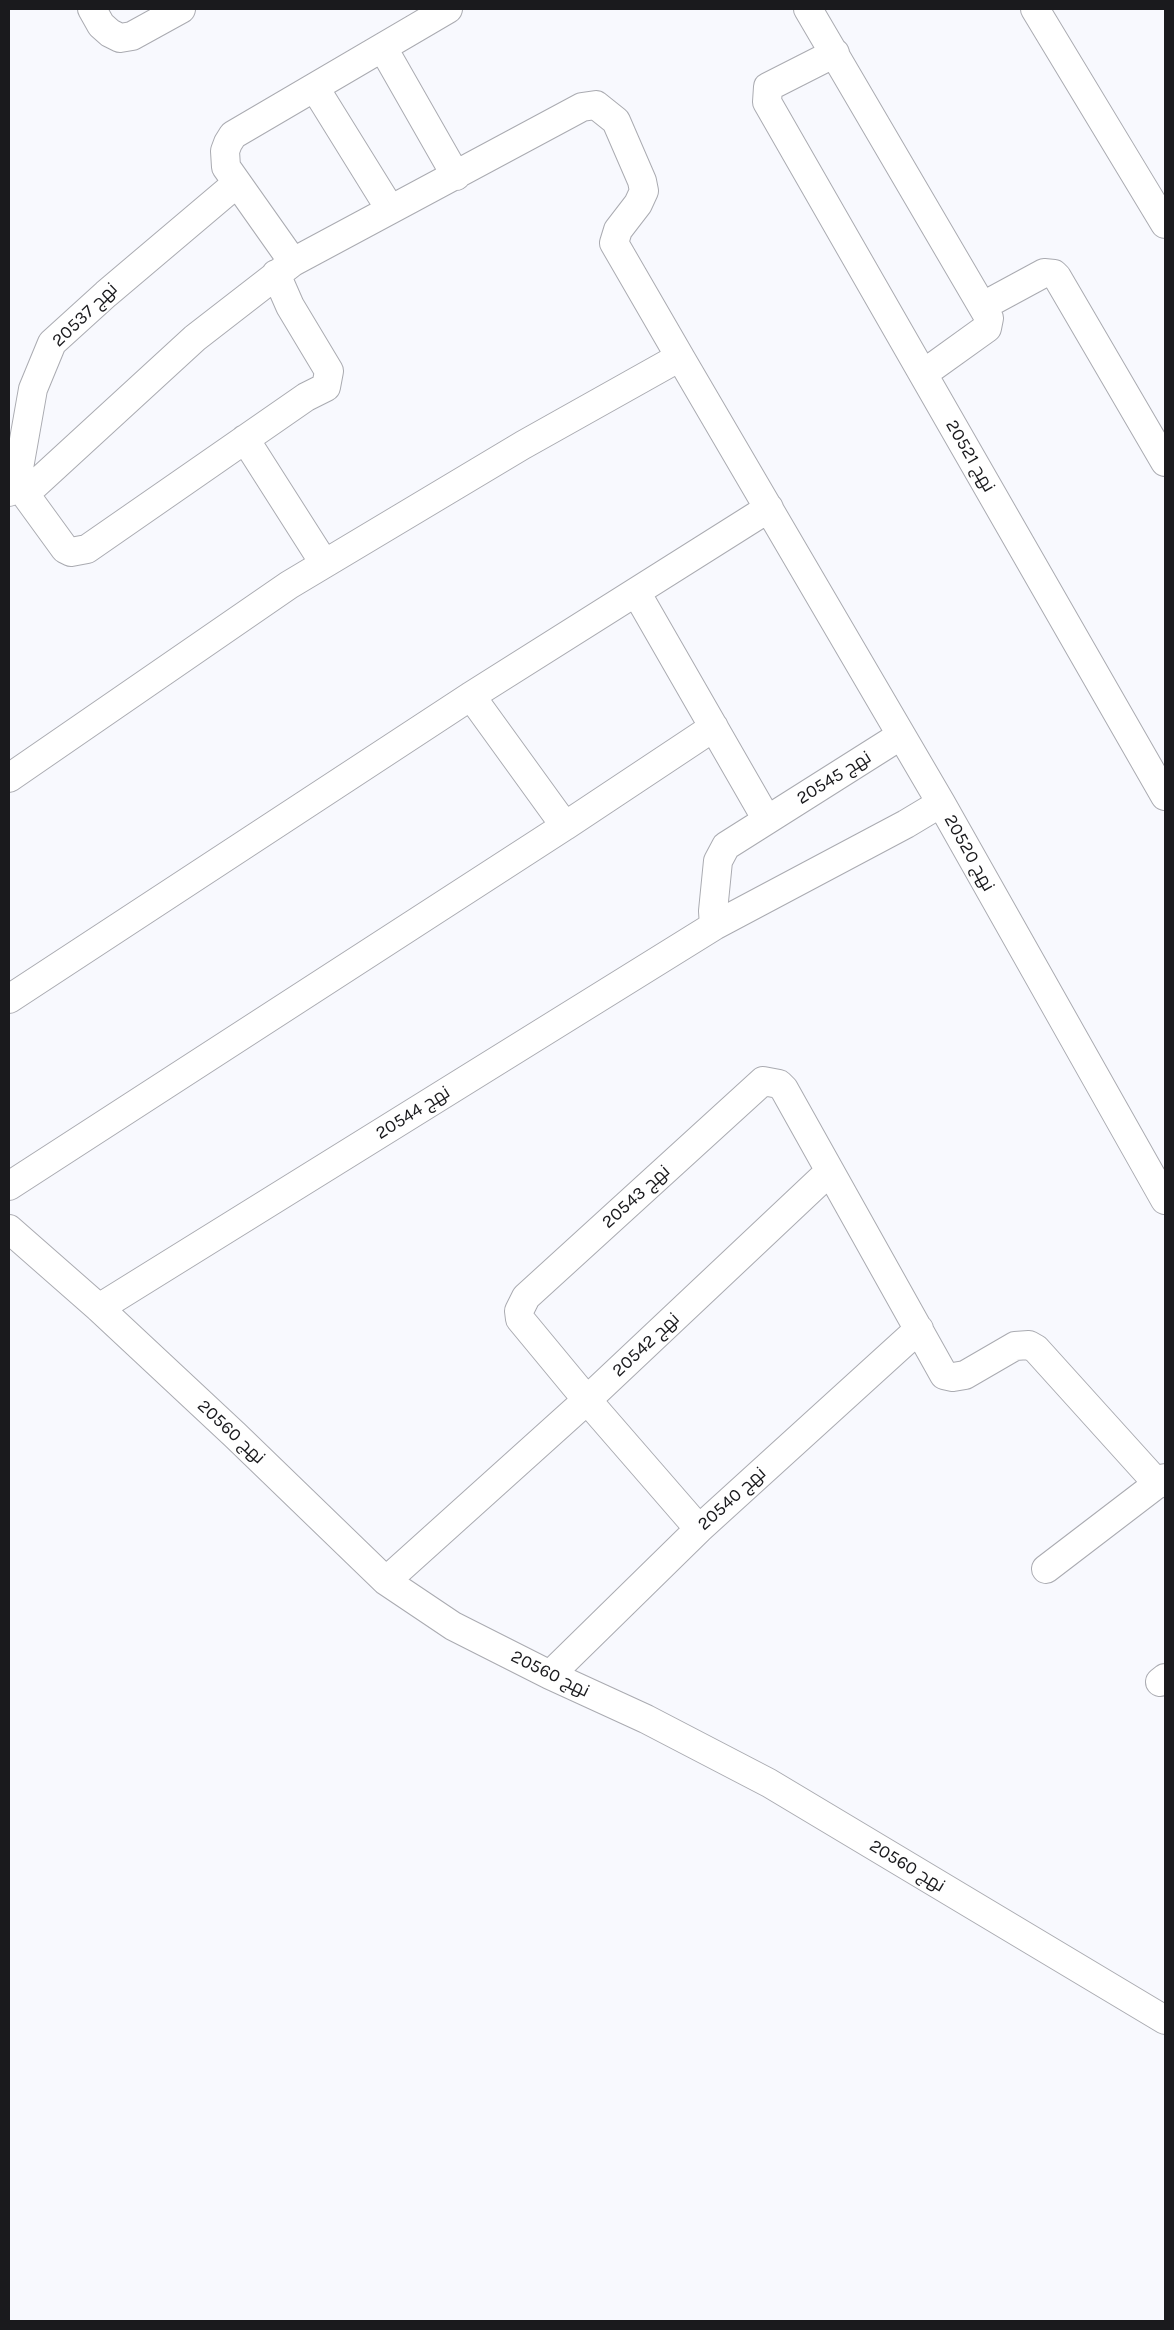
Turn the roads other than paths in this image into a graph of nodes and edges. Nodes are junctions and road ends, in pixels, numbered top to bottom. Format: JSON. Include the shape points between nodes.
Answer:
{"nodes":[{"id":1,"x":92,"y":9,"type":"edge"},
{"id":2,"x":181,"y":9,"type":"edge"},
{"id":3,"x":448,"y":9,"type":"edge"},
{"id":4,"x":808,"y":9,"type":"edge"},
{"id":5,"x":1035,"y":9,"type":"edge"},
{"id":6,"x":383,"y":48,"type":"junction"},
{"id":7,"x":835,"y":53,"type":"junction"},
{"id":8,"x":315,"y":88,"type":"junction"},
{"id":9,"x":456,"y":176,"type":"junction"},
{"id":10,"x":236,"y":184,"type":"junction"},
{"id":11,"x":390,"y":209,"type":"junction"},
{"id":12,"x":1164,"y":218,"type":"edge"},
{"id":13,"x":284,"y":268,"type":"junction"},
{"id":14,"x":983,"y":306,"type":"junction"},
{"id":15,"x":680,"y":356,"type":"junction"},
{"id":16,"x":923,"y":374,"type":"junction"},
{"id":17,"x":245,"y":439,"type":"junction"},
{"id":18,"x":1165,"y":462,"type":"edge"},
{"id":19,"x":16,"y":490,"type":"edge"},
{"id":20,"x":770,"y":508,"type":"junction"},
{"id":21,"x":324,"y":564,"type":"junction"},
{"id":22,"x":636,"y":592,"type":"junction"},
{"id":23,"x":471,"y":696,"type":"junction"},
{"id":24,"x":714,"y":727,"type":"junction"},
{"id":25,"x":900,"y":736,"type":"junction"},
{"id":26,"x":9,"y":778,"type":"edge"},
{"id":27,"x":1165,"y":796,"type":"edge"},
{"id":28,"x":941,"y":803,"type":"junction"},
{"id":29,"x":767,"y":820,"type":"junction"},
{"id":30,"x":565,"y":826,"type":"junction"},
{"id":31,"x":713,"y":918,"type":"junction"},
{"id":32,"x":9,"y":1000,"type":"edge"},
{"id":33,"x":829,"y":1172,"type":"junction"},
{"id":34,"x":9,"y":1186,"type":"edge"},
{"id":35,"x":1165,"y":1200,"type":"edge"},
{"id":36,"x":9,"y":1228,"type":"edge"},
{"id":37,"x":99,"y":1308,"type":"junction"},
{"id":38,"x":920,"y":1329,"type":"junction"},
{"id":39,"x":587,"y":1400,"type":"junction"},
{"id":40,"x":1162,"y":1481,"type":"edge"},
{"id":41,"x":699,"y":1529,"type":"junction"},
{"id":42,"x":1046,"y":1569,"type":"dead end"},
{"id":43,"x":386,"y":1581,"type":"junction"},
{"id":44,"x":550,"y":1675,"type":"junction"},
{"id":45,"x":1165,"y":2020,"type":"edge"}],
"edges":[{"from":1,"to":2,"type":"street","via":[[101,25],[120,38],[132,36]]},
{"from":3,"to":6,"type":"street"},
{"from":4,"to":7,"type":"street"},
{"from":5,"to":12,"type":"street"},
{"from":6,"to":8,"type":"street"},
{"from":6,"to":9,"type":"street"},
{"from":7,"to":14,"type":"street"},
{"from":7,"to":16,"type":"street","name":"نهج 20521","via":[[768,87],[766,102]]},
{"from":8,"to":10,"type":"street","via":[[233,135],[224,158]]},
{"from":8,"to":11,"type":"street"},
{"from":9,"to":11,"type":"street"},
{"from":9,"to":15,"type":"street","name":"نهج 20520","via":[[582,106],[596,105],[616,121],[644,191],[638,204],[623,220],[614,242]]},
{"from":10,"to":13,"type":"street"},
{"from":10,"to":19,"type":"street","name":"نهج 20537","via":[[52,344],[33,389]]},
{"from":11,"to":13,"type":"street"},
{"from":13,"to":17,"type":"street","via":[[290,306],[329,371],[328,383]]},
{"from":13,"to":19,"type":"street","via":[[195,338]]},
{"from":14,"to":16,"type":"street","via":[[989,318],[987,328]]},
{"from":14,"to":18,"type":"street","via":[[1044,273],[1054,274]]},
{"from":15,"to":20,"type":"street","name":"نهج 20520"},
{"from":15,"to":21,"type":"street"},
{"from":16,"to":27,"type":"street","name":"نهج 20521"},
{"from":17,"to":19,"type":"street","via":[[80,551],[65,549]]},
{"from":17,"to":21,"type":"street"},
{"from":20,"to":22,"type":"street"},
{"from":20,"to":25,"type":"street","name":"نهج 20520"},
{"from":21,"to":26,"type":"street"},
{"from":22,"to":23,"type":"street"},
{"from":22,"to":24,"type":"street"},
{"from":23,"to":30,"type":"street"},
{"from":23,"to":32,"type":"street"},
{"from":24,"to":29,"type":"street"},
{"from":24,"to":30,"type":"street"},
{"from":25,"to":28,"type":"street","name":"نهج 20520"},
{"from":25,"to":29,"type":"street","name":"نهج 20545"},
{"from":28,"to":31,"type":"street","name":"نهج 20544","via":[[906,824]]},
{"from":28,"to":35,"type":"street","name":"نهج 20520"},
{"from":29,"to":31,"type":"street","name":"نهج 20545","via":[[726,846],[721,854]]},
{"from":30,"to":34,"type":"street"},
{"from":31,"to":37,"type":"street","name":"نهج 20544"},
{"from":33,"to":38,"type":"street"},
{"from":33,"to":39,"type":"street","name":"نهج 20542"},
{"from":33,"to":39,"type":"street","name":"نهج 20543","via":[[784,1089],[779,1084],[763,1081],[526,1297],[519,1310],[520,1319]]},
{"from":36,"to":37,"type":"street","name":"نهج 20560"},
{"from":37,"to":43,"type":"street","name":"نهج 20560"},
{"from":38,"to":40,"type":"street","via":[[944,1375],[953,1377],[965,1375],[1015,1346],[1029,1345],[1036,1349]]},
{"from":38,"to":41,"type":"street","name":"نهج 20540"},
{"from":39,"to":41,"type":"street"},
{"from":39,"to":43,"type":"street","name":"نهج 20542"},
{"from":40,"to":42,"type":"street"},
{"from":41,"to":44,"type":"street","name":"نهج 20540"},
{"from":43,"to":44,"type":"street","name":"نهج 20560","via":[[453,1626]]},
{"from":44,"to":45,"type":"street","name":"نهج 20560","via":[[646,1719],[769,1783]]}]}
